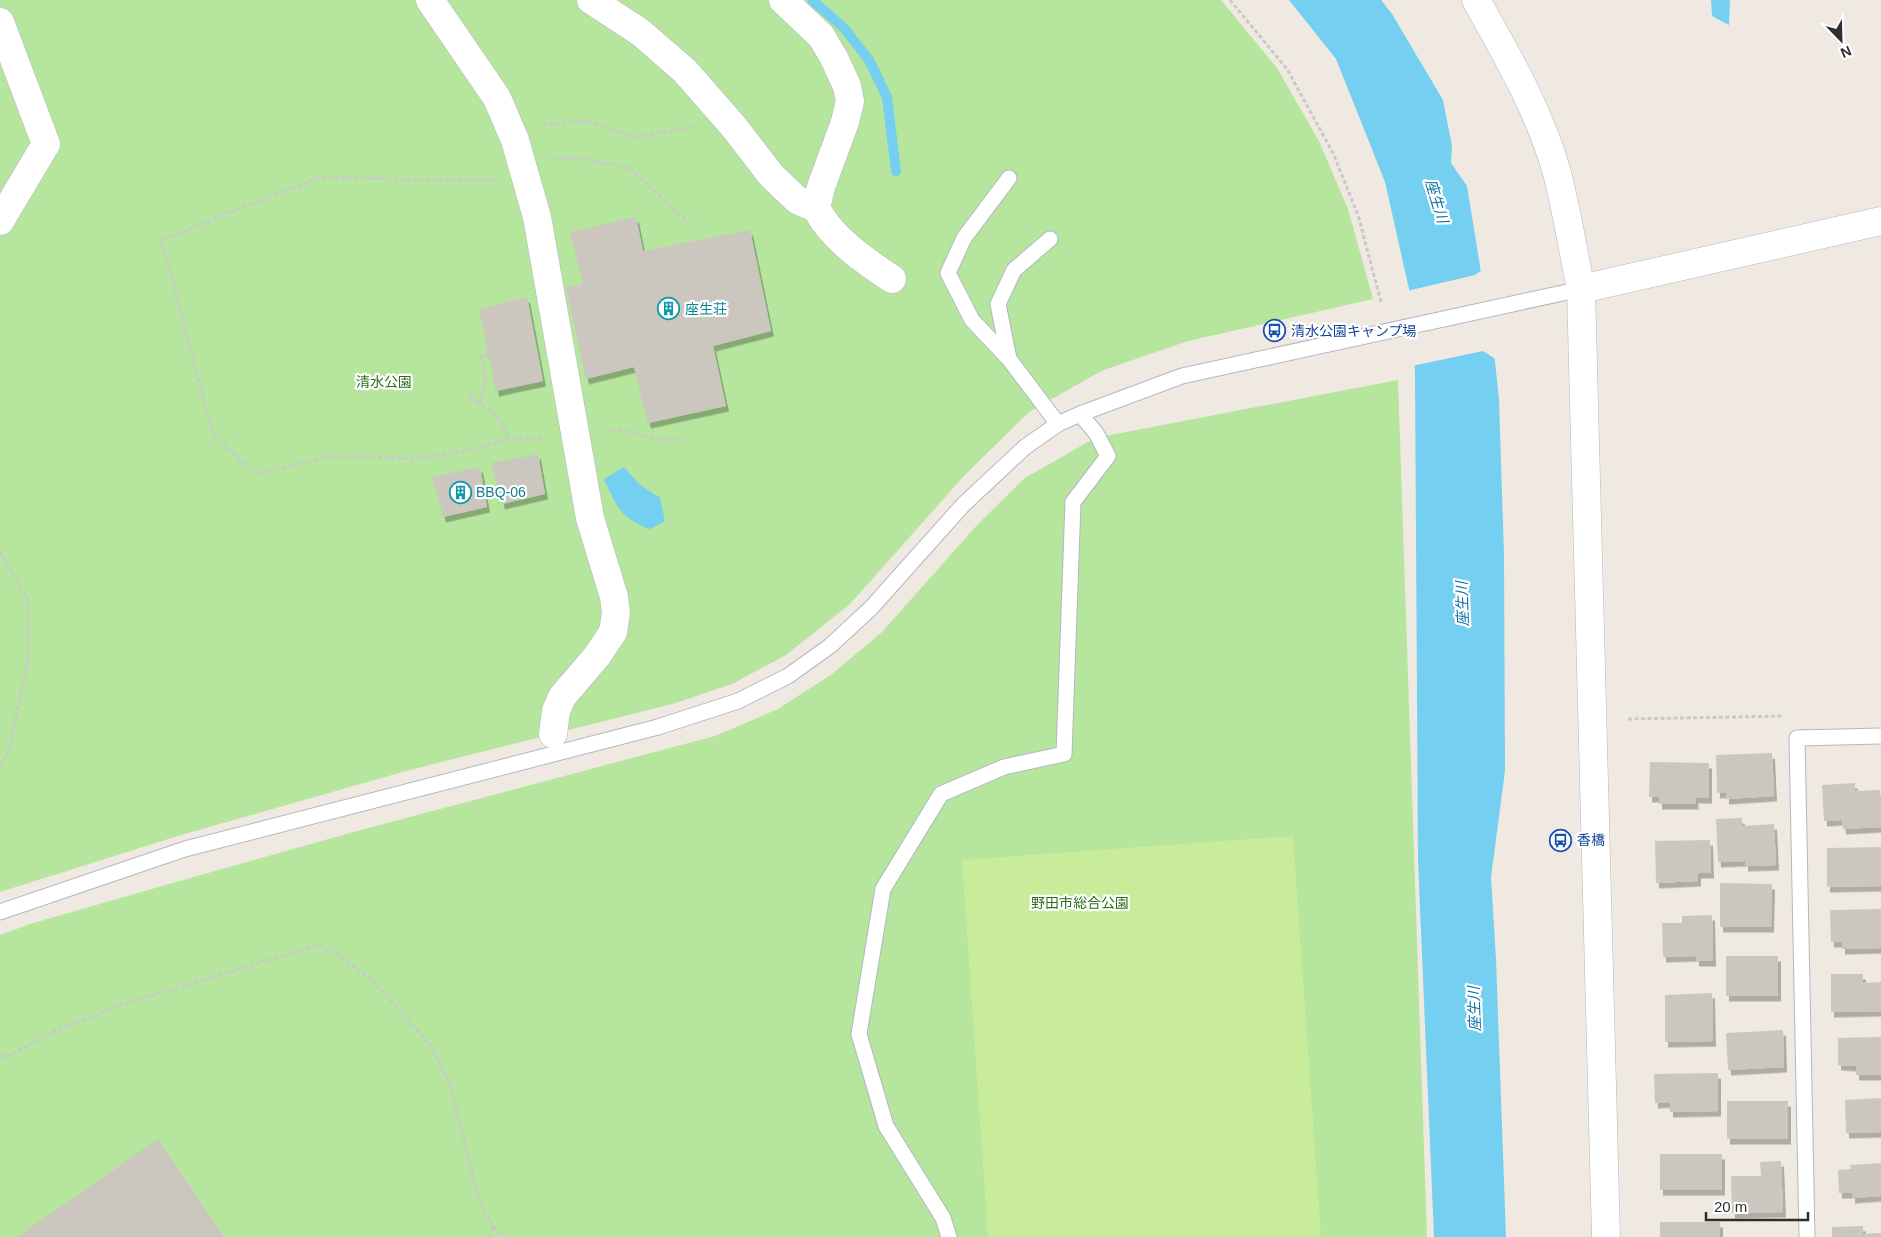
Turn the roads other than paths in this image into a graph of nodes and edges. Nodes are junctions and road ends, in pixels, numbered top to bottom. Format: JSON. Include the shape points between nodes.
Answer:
{"nodes":[{"id":1,"x":430,"y":0,"type":"edge"},
{"id":2,"x":591,"y":0,"type":"edge"},
{"id":3,"x":783,"y":0,"type":"edge"},
{"id":4,"x":1476,"y":0,"type":"edge"},
{"id":5,"x":0,"y":22,"type":"edge"},
{"id":6,"x":1009,"y":178,"type":"dead end"},
{"id":7,"x":816,"y":208,"type":"junction"},
{"id":8,"x":0,"y":221,"type":"edge"},
{"id":9,"x":1881,"y":221,"type":"edge"},
{"id":10,"x":1050,"y":239,"type":"dead end"},
{"id":11,"x":892,"y":279,"type":"dead end"},
{"id":12,"x":1582,"y":289,"type":"junction"},
{"id":13,"x":1009,"y":359,"type":"junction"},
{"id":14,"x":1080,"y":414,"type":"junction"},
{"id":15,"x":1058,"y":424,"type":"junction"},
{"id":16,"x":553,"y":734,"type":"dead end"},
{"id":17,"x":1881,"y":736,"type":"edge"},
{"id":18,"x":0,"y":912,"type":"edge"},
{"id":19,"x":949,"y":1237,"type":"edge"},
{"id":20,"x":1606,"y":1237,"type":"edge"},
{"id":21,"x":1807,"y":1237,"type":"edge"}],
"edges":[{"from":1,"to":16,"type":"street","via":[[494,92],[515,140],[536,217],[590,518],[614,597],[613,632],[562,697],[556,710]]},
{"from":2,"to":7,"type":"street","via":[[640,32],[685,71],[771,175],[796,200]]},
{"from":3,"to":7,"type":"street","via":[[821,36],[844,79],[850,101]]},
{"from":4,"to":12,"type":"street","via":[[1509,58],[1540,127],[1556,173]]},
{"from":5,"to":8,"type":"street","via":[[46,144]]},
{"from":6,"to":13,"type":"lane","via":[[964,238],[948,273],[972,320]]},
{"from":7,"to":11,"type":"street","via":[[822,220],[862,259]]},
{"from":9,"to":12,"type":"street"},
{"from":10,"to":13,"type":"lane","via":[[1014,270],[998,304]]},
{"from":12,"to":14,"type":"lane","via":[[1182,376]]},
{"from":12,"to":20,"type":"street"},
{"from":13,"to":15,"type":"lane"},
{"from":14,"to":15,"type":"lane"},
{"from":14,"to":19,"type":"lane","via":[[1096,433],[1108,456],[1073,502],[1064,754],[1004,767],[941,794],[883,889],[859,1034],[886,1126],[943,1218]]},
{"from":15,"to":18,"type":"lane","via":[[1025,447],[963,505],[871,608],[830,646],[788,676],[738,701],[658,728],[185,849]]},
{"from":17,"to":21,"type":"lane","via":[[1797,738]]}]}
